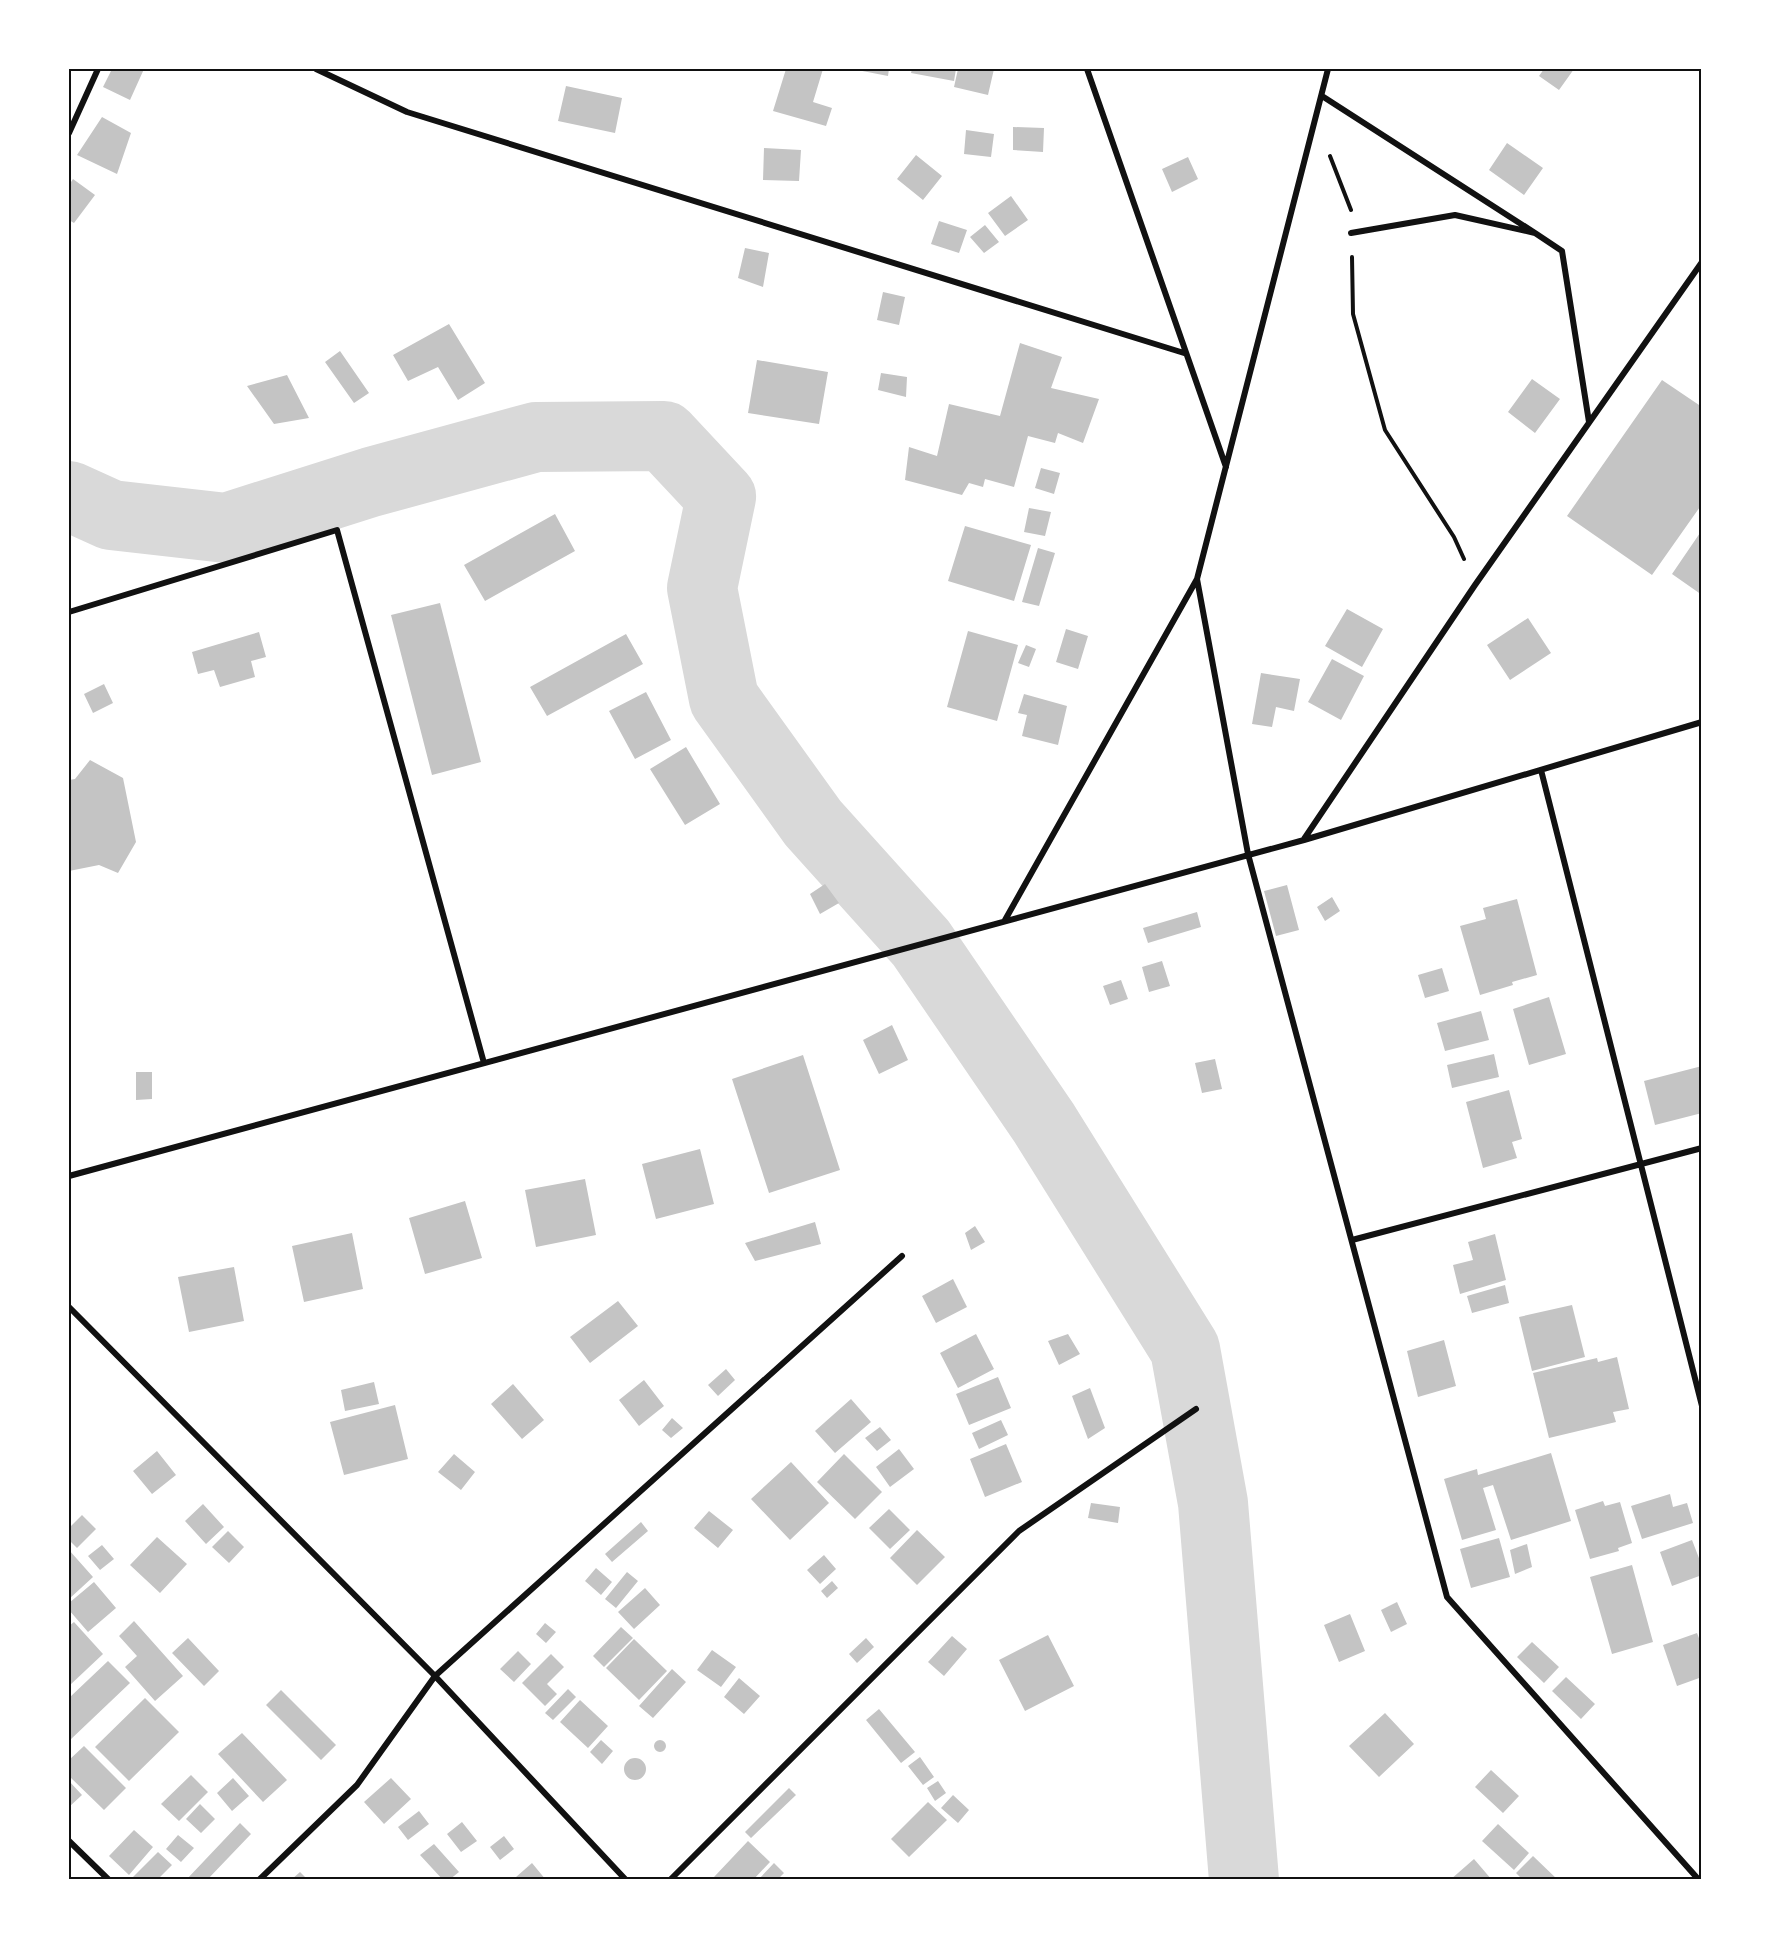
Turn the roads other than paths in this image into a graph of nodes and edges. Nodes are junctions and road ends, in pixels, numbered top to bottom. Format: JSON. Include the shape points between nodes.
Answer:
{"nodes":[{"id":1,"x":98,"y":69,"type":"edge"},
{"id":2,"x":316,"y":69,"type":"edge"},
{"id":3,"x":1087,"y":69,"type":"edge"},
{"id":4,"x":1328,"y":69,"type":"edge"},
{"id":5,"x":1322,"y":96,"type":"junction"},
{"id":6,"x":69,"y":133,"type":"edge"},
{"id":7,"x":1351,"y":233,"type":"road end"},
{"id":8,"x":1534,"y":233,"type":"junction"},
{"id":9,"x":1702,"y":262,"type":"edge"},
{"id":10,"x":1185,"y":353,"type":"junction"},
{"id":11,"x":1589,"y":422,"type":"junction"},
{"id":12,"x":1226,"y":467,"type":"junction"},
{"id":13,"x":1197,"y":579,"type":"junction"},
{"id":14,"x":69,"y":612,"type":"edge"},
{"id":15,"x":1702,"y":722,"type":"edge"},
{"id":16,"x":1541,"y":770,"type":"junction"},
{"id":17,"x":1304,"y":840,"type":"junction"},
{"id":18,"x":1248,"y":854,"type":"junction"},
{"id":19,"x":1005,"y":920,"type":"junction"},
{"id":20,"x":484,"y":1063,"type":"junction"},
{"id":21,"x":1702,"y":1148,"type":"edge"},
{"id":22,"x":1641,"y":1164,"type":"junction"},
{"id":23,"x":69,"y":1176,"type":"edge"},
{"id":24,"x":1352,"y":1240,"type":"junction"},
{"id":25,"x":902,"y":1256,"type":"dead end"},
{"id":26,"x":69,"y":1307,"type":"edge"},
{"id":27,"x":1702,"y":1406,"type":"edge"},
{"id":28,"x":1196,"y":1409,"type":"dead end"},
{"id":29,"x":435,"y":1676,"type":"junction"},
{"id":30,"x":69,"y":1841,"type":"edge"},
{"id":31,"x":109,"y":1880,"type":"edge"},
{"id":32,"x":259,"y":1880,"type":"edge"},
{"id":33,"x":626,"y":1880,"type":"edge"},
{"id":34,"x":670,"y":1880,"type":"edge"},
{"id":35,"x":1699,"y":1880,"type":"edge"}],
"edges":[{"from":1,"to":6,"type":"street"},
{"from":2,"to":10,"type":"street","via":[[407,112]]},
{"from":3,"to":10,"type":"street"},
{"from":4,"to":5,"type":"street"},
{"from":5,"to":8,"type":"street"},
{"from":5,"to":12,"type":"street"},
{"from":7,"to":8,"type":"street","via":[[1455,215]]},
{"from":8,"to":11,"type":"street","via":[[1562,251]]},
{"from":9,"to":11,"type":"street"},
{"from":10,"to":12,"type":"street"},
{"from":11,"to":17,"type":"street"},
{"from":12,"to":13,"type":"street"},
{"from":13,"to":18,"type":"street"},
{"from":13,"to":19,"type":"street"},
{"from":14,"to":20,"type":"street","via":[[337,530]]},
{"from":15,"to":16,"type":"street"},
{"from":16,"to":17,"type":"street"},
{"from":16,"to":22,"type":"street"},
{"from":17,"to":18,"type":"street"},
{"from":18,"to":19,"type":"street"},
{"from":18,"to":24,"type":"street"},
{"from":19,"to":20,"type":"street"},
{"from":20,"to":23,"type":"street"},
{"from":21,"to":22,"type":"street"},
{"from":22,"to":24,"type":"street"},
{"from":22,"to":27,"type":"street"},
{"from":24,"to":35,"type":"street","via":[[1447,1597]]},
{"from":25,"to":29,"type":"street"},
{"from":26,"to":29,"type":"street"},
{"from":28,"to":34,"type":"street","via":[[1019,1531]]},
{"from":29,"to":32,"type":"street","via":[[357,1785]]},
{"from":29,"to":33,"type":"street"},
{"from":30,"to":31,"type":"street"}]}
